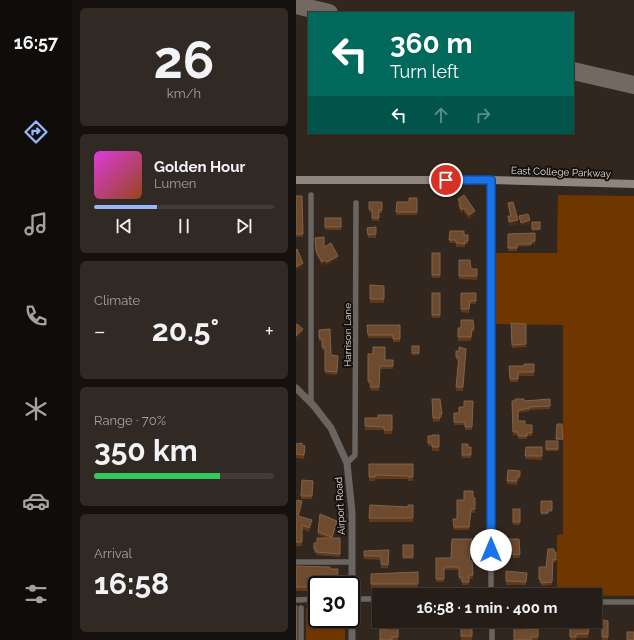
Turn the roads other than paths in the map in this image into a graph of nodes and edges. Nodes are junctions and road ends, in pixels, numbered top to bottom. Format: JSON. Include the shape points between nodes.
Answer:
{"nodes":[{"id":1,"x":296,"y":180,"type":"edge"},
{"id":2,"x":491,"y":180,"type":"junction"},
{"id":3,"x":634,"y":184,"type":"edge"},
{"id":4,"x":311,"y":195,"type":"dead end"},
{"id":5,"x":356,"y":203,"type":"dead end"},
{"id":6,"x":296,"y":388,"type":"edge"},
{"id":7,"x":311,"y":403,"type":"junction"},
{"id":8,"x":347,"y":463,"type":"junction"},
{"id":9,"x":296,"y":562,"type":"edge"},
{"id":10,"x":352,"y":562,"type":"junction"},
{"id":11,"x":352,"y":576,"type":"edge"},
{"id":12,"x":491,"y":588,"type":"edge"},
{"id":13,"x":308,"y":599,"type":"edge"},
{"id":14,"x":360,"y":599,"type":"edge"},
{"id":15,"x":372,"y":599,"type":"edge"},
{"id":16,"x":296,"y":600,"type":"edge"},
{"id":17,"x":602,"y":602,"type":"edge"},
{"id":18,"x":634,"y":602,"type":"edge"},
{"id":19,"x":301,"y":608,"type":"dead end"},
{"id":20,"x":352,"y":628,"type":"edge"},
{"id":21,"x":492,"y":628,"type":"edge"},
{"id":22,"x":301,"y":640,"type":"edge"},
{"id":23,"x":352,"y":640,"type":"edge"},
{"id":24,"x":492,"y":640,"type":"edge"}],
"edges":[{"from":1,"to":2,"type":"main road","name":"East College Parkway"},
{"from":2,"to":3,"type":"main road","name":"East College Parkway"},
{"from":2,"to":12,"type":"street"},
{"from":4,"to":7,"type":"street"},
{"from":5,"to":8,"type":"street","name":"Harrison Lane","via":[[355,455]]},
{"from":6,"to":7,"type":"street","name":"Airport Road"},
{"from":7,"to":8,"type":"street","name":"Airport Road","via":[[331,428]]},
{"from":8,"to":10,"type":"street","name":"Airport Road","via":[[352,503]]},
{"from":9,"to":10,"type":"street"},
{"from":10,"to":11,"type":"street","name":"Airport Road"},
{"from":13,"to":16,"type":"street"},
{"from":14,"to":15,"type":"street"},
{"from":17,"to":18,"type":"street"},
{"from":19,"to":22,"type":"street"},
{"from":20,"to":23,"type":"street","name":"Airport Road"},
{"from":21,"to":24,"type":"street"}]}
